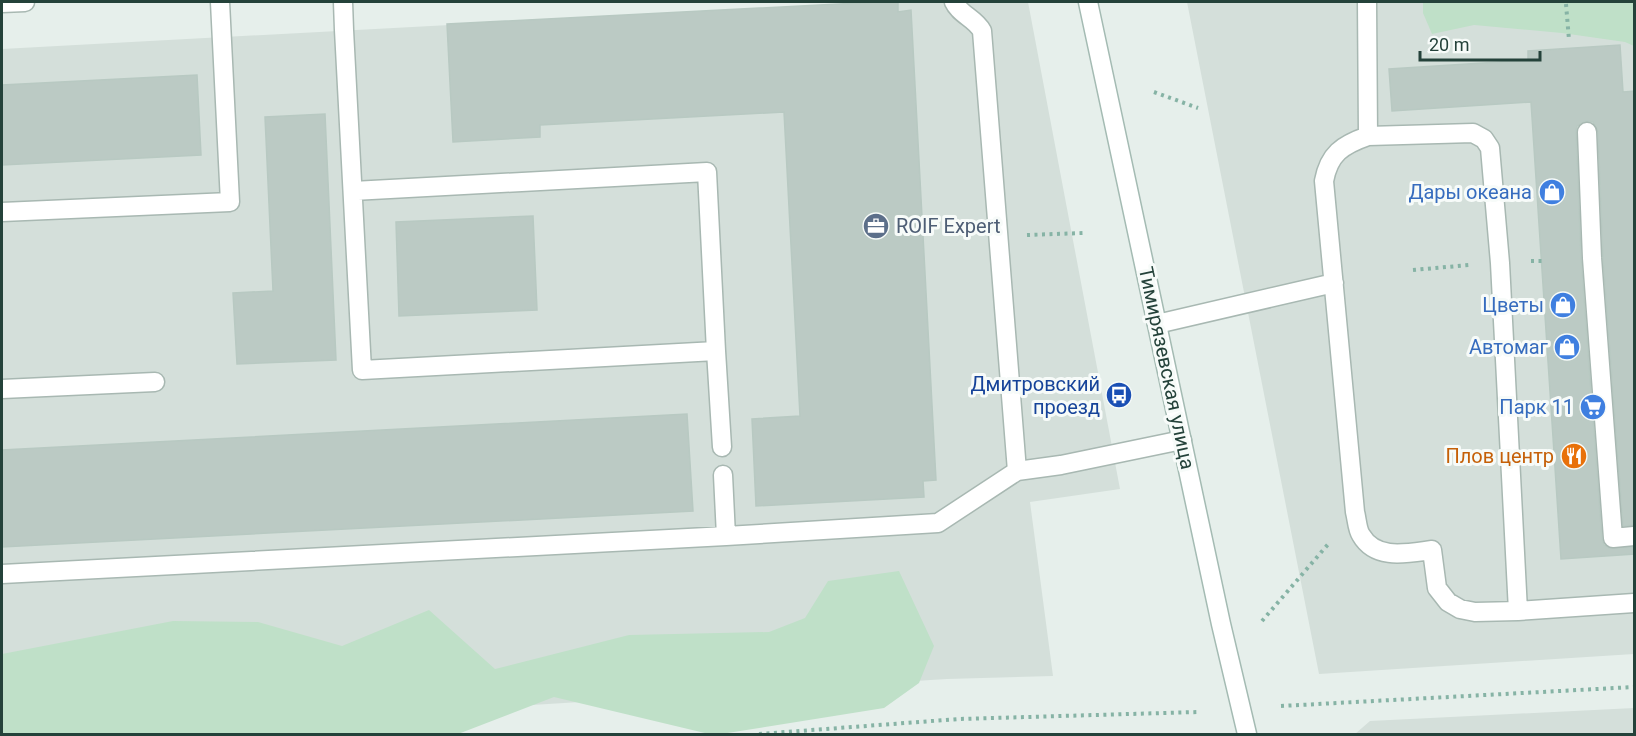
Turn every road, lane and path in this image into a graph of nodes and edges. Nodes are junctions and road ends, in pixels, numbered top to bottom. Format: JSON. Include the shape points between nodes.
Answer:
{"nodes":[{"id":1,"x":25,"y":2,"type":"edge"},
{"id":2,"x":220,"y":2,"type":"edge"},
{"id":3,"x":343,"y":2,"type":"edge"},
{"id":4,"x":954,"y":2,"type":"edge"},
{"id":5,"x":1088,"y":2,"type":"edge"},
{"id":6,"x":1367,"y":2,"type":"edge"},
{"id":7,"x":2,"y":3,"type":"edge"},
{"id":8,"x":1566,"y":4,"type":"dead end"},
{"id":9,"x":1569,"y":40,"type":"dead end"},
{"id":10,"x":1154,"y":92,"type":"dead end"},
{"id":11,"x":1198,"y":108,"type":"dead end"},
{"id":12,"x":1587,"y":132,"type":"dead end"},
{"id":13,"x":1368,"y":136,"type":"junction"},
{"id":14,"x":353,"y":191,"type":"junction"},
{"id":15,"x":2,"y":212,"type":"edge"},
{"id":16,"x":1083,"y":233,"type":"dead end"},
{"id":17,"x":999,"y":236,"type":"junction"},
{"id":18,"x":1334,"y":283,"type":"junction"},
{"id":19,"x":1157,"y":324,"type":"junction"},
{"id":20,"x":716,"y":351,"type":"junction"},
{"id":21,"x":155,"y":382,"type":"dead end"},
{"id":22,"x":2,"y":389,"type":"edge"},
{"id":23,"x":1182,"y":440,"type":"junction"},
{"id":24,"x":722,"y":447,"type":"dead end"},
{"id":25,"x":1017,"y":471,"type":"junction"},
{"id":26,"x":723,"y":475,"type":"dead end"},
{"id":27,"x":1355,"y":512,"type":"junction"},
{"id":28,"x":726,"y":536,"type":"junction"},
{"id":29,"x":1635,"y":536,"type":"edge"},
{"id":30,"x":2,"y":574,"type":"edge"},
{"id":31,"x":1635,"y":603,"type":"edge"},
{"id":32,"x":1518,"y":611,"type":"junction"},
{"id":33,"x":1262,"y":621,"type":"dead end"},
{"id":34,"x":1635,"y":687,"type":"edge"},
{"id":35,"x":1281,"y":706,"type":"dead end"},
{"id":36,"x":1198,"y":712,"type":"dead end"},
{"id":37,"x":759,"y":735,"type":"edge"},
{"id":38,"x":1247,"y":735,"type":"edge"}],
"edges":[{"from":1,"to":7,"type":"main road"},
{"from":2,"to":15,"type":"main road","via":[[230,202]]},
{"from":3,"to":14,"type":"main road"},
{"from":4,"to":17,"type":"main road","via":[[981,31]]},
{"from":5,"to":19,"type":"main road","name":"Тимирязевская улица"},
{"from":6,"to":13,"type":"main road"},
{"from":8,"to":9,"type":"path"},
{"from":10,"to":11,"type":"path"},
{"from":12,"to":29,"type":"main road","via":[[1592,258],[1613,538]]},
{"from":13,"to":18,"type":"main road","via":[[1343,147],[1327,166],[1324,181]]},
{"from":13,"to":32,"type":"main road","via":[[1473,133],[1490,148],[1500,263]]},
{"from":14,"to":20,"type":"main road","via":[[362,370]]},
{"from":14,"to":20,"type":"main road","via":[[707,172]]},
{"from":16,"to":17,"type":"path"},
{"from":17,"to":25,"type":"main road"},
{"from":18,"to":19,"type":"main road"},
{"from":18,"to":27,"type":"main road"},
{"from":19,"to":23,"type":"main road","name":"Тимирязевская улица"},
{"from":20,"to":24,"type":"main road"},
{"from":21,"to":22,"type":"main road"},
{"from":23,"to":25,"type":"main road"},
{"from":23,"to":38,"type":"main road","name":"Тимирязевская улица"},
{"from":25,"to":28,"type":"main road","via":[[938,523]]},
{"from":26,"to":28,"type":"main road"},
{"from":27,"to":32,"type":"main road","via":[[1361,535],[1375,549],[1393,554],[1432,550],[1437,588],[1448,602],[1475,612]]},
{"from":27,"to":33,"type":"path"},
{"from":28,"to":30,"type":"main road"},
{"from":31,"to":32,"type":"main road"},
{"from":34,"to":35,"type":"path"},
{"from":36,"to":37,"type":"path","via":[[959,719]]}]}
